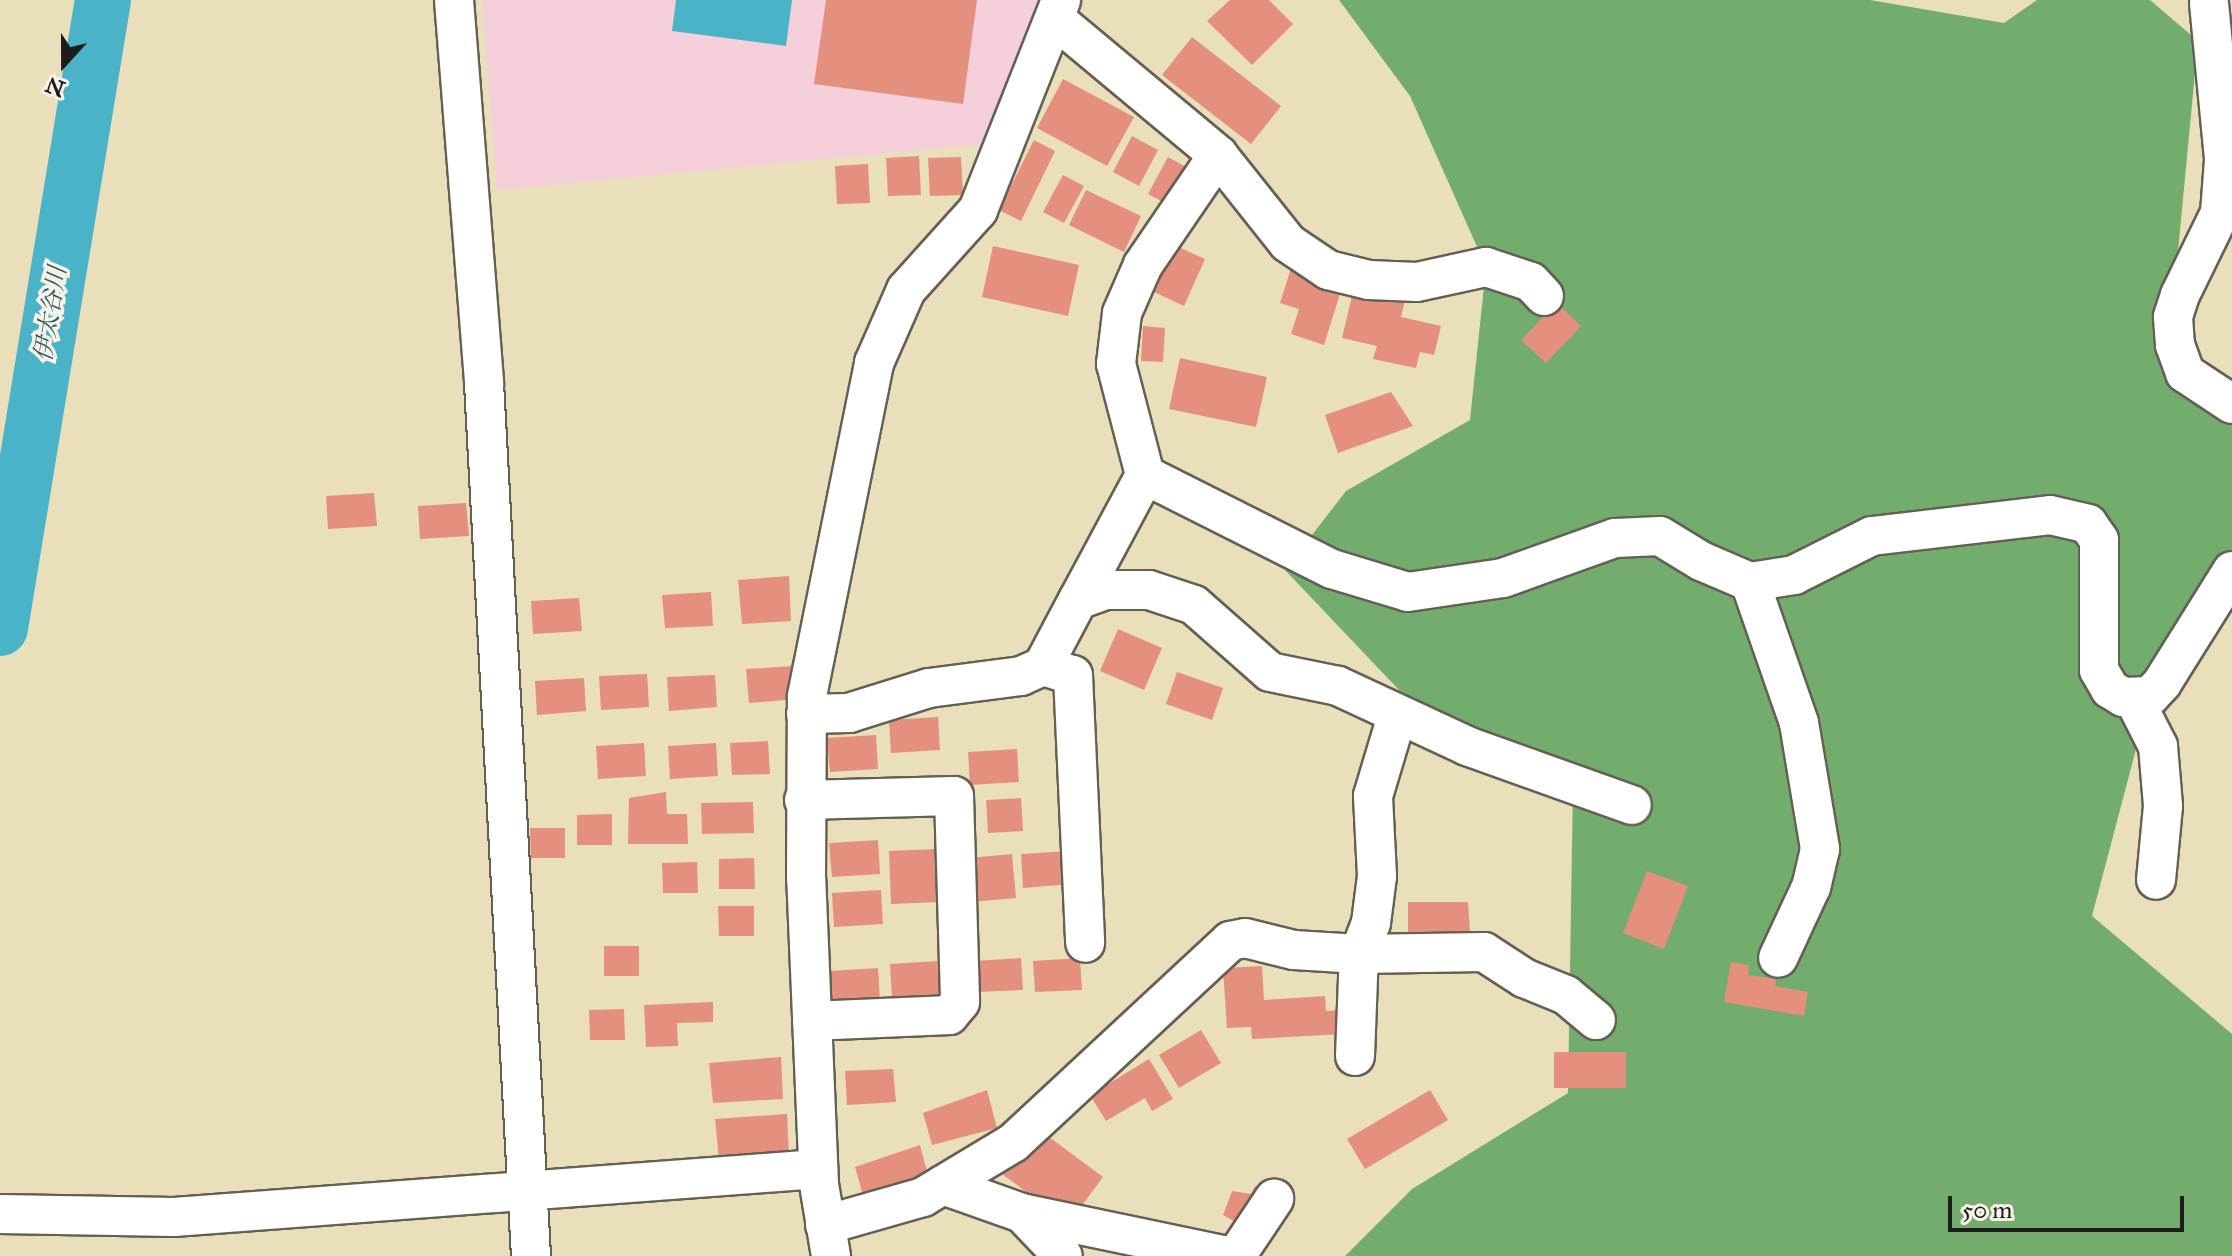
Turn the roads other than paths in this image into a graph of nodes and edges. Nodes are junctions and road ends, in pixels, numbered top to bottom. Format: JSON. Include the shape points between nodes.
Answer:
{"nodes":[{"id":1,"x":454,"y":0,"type":"edge"},
{"id":2,"x":2209,"y":3,"type":"dead end"},
{"id":3,"x":1058,"y":10,"type":"edge"},
{"id":4,"x":1218,"y":155,"type":"junction"},
{"id":5,"x":1544,"y":296,"type":"dead end"},
{"id":6,"x":2232,"y":404,"type":"edge"},
{"id":7,"x":1145,"y":475,"type":"junction"},
{"id":8,"x":2232,"y":571,"type":"edge"},
{"id":9,"x":1750,"y":582,"type":"junction"},
{"id":10,"x":1078,"y":600,"type":"junction"},
{"id":11,"x":1043,"y":666,"type":"junction"},
{"id":12,"x":2133,"y":697,"type":"junction"},
{"id":13,"x":806,"y":714,"type":"junction"},
{"id":14,"x":1397,"y":716,"type":"junction"},
{"id":15,"x":804,"y":800,"type":"junction"},
{"id":16,"x":1632,"y":805,"type":"dead end"},
{"id":17,"x":2156,"y":880,"type":"dead end"},
{"id":18,"x":1085,"y":943,"type":"dead end"},
{"id":19,"x":1359,"y":954,"type":"junction"},
{"id":20,"x":1778,"y":958,"type":"dead end"},
{"id":21,"x":1596,"y":1020,"type":"dead end"},
{"id":22,"x":812,"y":1021,"type":"junction"},
{"id":23,"x":1355,"y":1056,"type":"dead end"},
{"id":24,"x":818,"y":1169,"type":"junction"},
{"id":25,"x":943,"y":1185,"type":"junction"},
{"id":26,"x":527,"y":1192,"type":"junction"},
{"id":27,"x":1274,"y":1199,"type":"dead end"},
{"id":28,"x":1022,"y":1213,"type":"junction"},
{"id":29,"x":0,"y":1214,"type":"edge"},
{"id":30,"x":828,"y":1240,"type":"edge"},
{"id":31,"x":531,"y":1256,"type":"edge"},
{"id":32,"x":1063,"y":1256,"type":"edge"},
{"id":33,"x":1227,"y":1256,"type":"edge"},
{"id":34,"x":1236,"y":1256,"type":"edge"}],
"edges":[{"from":1,"to":26,"type":"street","via":[[484,383]]},
{"from":2,"to":6,"type":"street","via":[[2224,160],[2220,213],[2173,317],[2185,373]]},
{"from":3,"to":4,"type":"street"},
{"from":3,"to":13,"type":"street","via":[[978,210],[906,290],[874,363]]},
{"from":4,"to":5,"type":"street","via":[[1288,243],[1328,270],[1369,280],[1417,282],[1486,267],[1531,282]]},
{"from":4,"to":7,"type":"street","via":[[1143,265],[1122,313],[1116,364]]},
{"from":7,"to":9,"type":"street","via":[[1332,569],[1408,592],[1503,578],[1615,538],[1660,536]]},
{"from":7,"to":10,"type":"street"},
{"from":8,"to":12,"type":"street","via":[[2162,683],[2150,696]]},
{"from":9,"to":12,"type":"street","via":[[1794,575],[1872,536],[2050,515],[2088,524],[2099,540],[2099,670],[2110,689]]},
{"from":9,"to":20,"type":"street","via":[[1799,723],[1820,849],[1811,887]]},
{"from":10,"to":11,"type":"street"},
{"from":10,"to":14,"type":"street","via":[[1105,590],[1149,590],[1194,605],[1270,672],[1338,686]]},
{"from":11,"to":13,"type":"street","via":[[1021,676],[929,688],[849,713]]},
{"from":11,"to":18,"type":"street","via":[[1073,675]]},
{"from":12,"to":17,"type":"street","via":[[2158,746],[2163,806]]},
{"from":13,"to":15,"type":"street"},
{"from":14,"to":16,"type":"street"},
{"from":14,"to":19,"type":"street","via":[[1373,796],[1377,876],[1371,923]]},
{"from":15,"to":22,"type":"street"},
{"from":15,"to":22,"type":"street","via":[[954,796],[960,1002],[949,1015]]},
{"from":19,"to":21,"type":"street","via":[[1484,952],[1524,978],[1566,995]]},
{"from":19,"to":23,"type":"street"},
{"from":19,"to":25,"type":"street","via":[[1294,950],[1245,938],[1230,941],[1013,1143]]},
{"from":22,"to":24,"type":"street"},
{"from":24,"to":26,"type":"street"},
{"from":24,"to":30,"type":"street"},
{"from":25,"to":28,"type":"street"},
{"from":25,"to":30,"type":"street"},
{"from":26,"to":29,"type":"street","via":[[174,1217]]},
{"from":26,"to":31,"type":"street"},
{"from":27,"to":34,"type":"street"},
{"from":28,"to":32,"type":"street"},
{"from":28,"to":33,"type":"street"}]}
